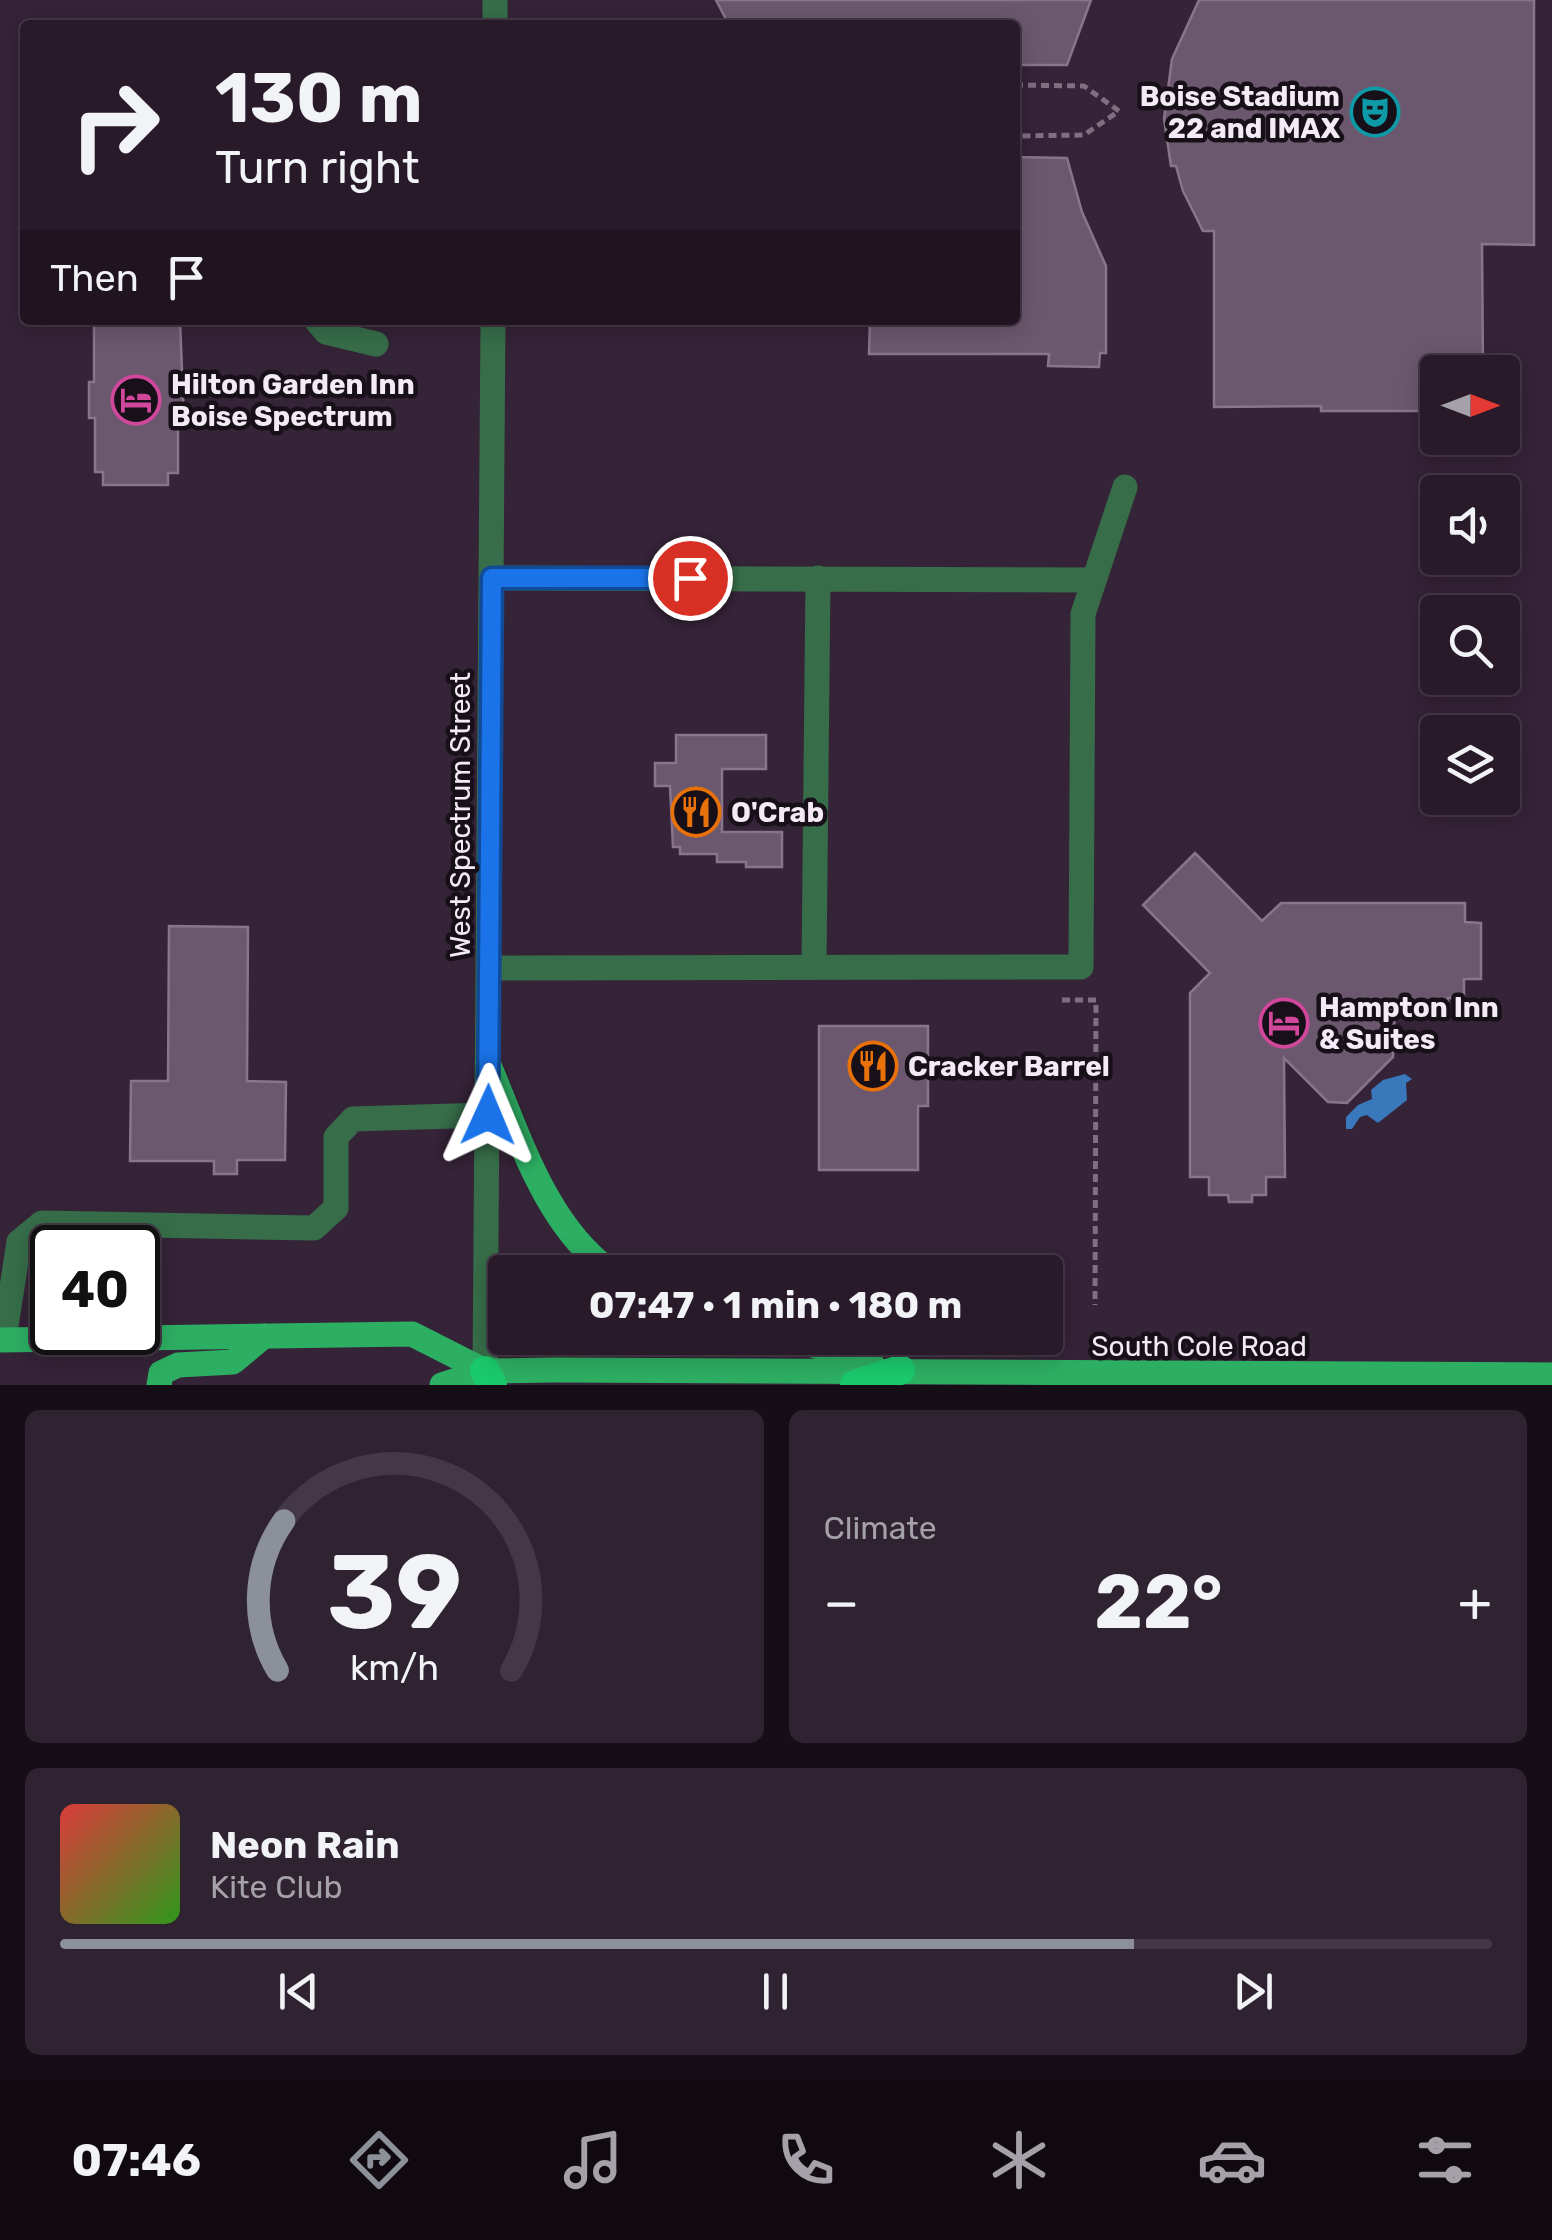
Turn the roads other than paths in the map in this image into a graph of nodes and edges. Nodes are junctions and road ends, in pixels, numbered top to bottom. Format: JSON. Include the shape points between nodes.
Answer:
{"nodes":[{"id":1,"x":320,"y":325,"type":"edge"},
{"id":2,"x":493,"y":325,"type":"edge"},
{"id":3,"x":376,"y":344,"type":"dead end"},
{"id":4,"x":1124,"y":488,"type":"dead end"},
{"id":5,"x":492,"y":578,"type":"junction"},
{"id":6,"x":818,"y":578,"type":"junction"},
{"id":7,"x":1094,"y":580,"type":"junction"},
{"id":8,"x":489,"y":968,"type":"junction"},
{"id":9,"x":814,"y":968,"type":"junction"},
{"id":10,"x":488,"y":1063,"type":"junction"},
{"id":11,"x":488,"y":1115,"type":"junction"},
{"id":12,"x":586,"y":1255,"type":"edge"},
{"id":13,"x":264,"y":1336,"type":"junction"},
{"id":14,"x":1,"y":1341,"type":"edge"},
{"id":15,"x":848,"y":1355,"type":"edge"},
{"id":16,"x":900,"y":1370,"type":"junction"},
{"id":17,"x":1551,"y":1371,"type":"edge"},
{"id":18,"x":1018,"y":1375,"type":"junction"},
{"id":19,"x":486,"y":1380,"type":"edge"},
{"id":20,"x":159,"y":1385,"type":"edge"},
{"id":21,"x":442,"y":1385,"type":"edge"},
{"id":22,"x":855,"y":1385,"type":"edge"},
{"id":23,"x":1046,"y":1385,"type":"edge"}],
"edges":[{"from":1,"to":3,"type":"street"},
{"from":2,"to":5,"type":"street","name":"West Spectrum Street"},
{"from":4,"to":7,"type":"street"},
{"from":5,"to":6,"type":"street"},
{"from":5,"to":8,"type":"street","name":"West Spectrum Street"},
{"from":6,"to":7,"type":"street"},
{"from":6,"to":9,"type":"street"},
{"from":7,"to":9,"type":"street","via":[[1082,614],[1081,967]]},
{"from":8,"to":9,"type":"street"},
{"from":8,"to":10,"type":"street","name":"West Spectrum Street"},
{"from":10,"to":11,"type":"street","name":"West Spectrum Street"},
{"from":10,"to":12,"type":"main road","via":[[553,1206]]},
{"from":11,"to":14,"type":"street","via":[[354,1118],[336,1137],[336,1208],[314,1228],[42,1223],[19,1242]]},
{"from":11,"to":19,"type":"street","name":"West Spectrum Street"},
{"from":13,"to":14,"type":"main road","name":"South Cole Road"},
{"from":13,"to":19,"type":"main road","name":"South Cole Road","via":[[412,1334]]},
{"from":13,"to":20,"type":"main road","via":[[233,1362],[178,1365],[161,1373]]},
{"from":15,"to":16,"type":"main road"},
{"from":16,"to":18,"type":"main road","name":"South Cole Road"},
{"from":16,"to":19,"type":"main road","name":"South Cole Road"},
{"from":16,"to":22,"type":"highway"},
{"from":17,"to":18,"type":"main road","name":"South Cole Road"},
{"from":18,"to":23,"type":"main road"},
{"from":19,"to":21,"type":"main road","name":"South Cole Road"}]}
